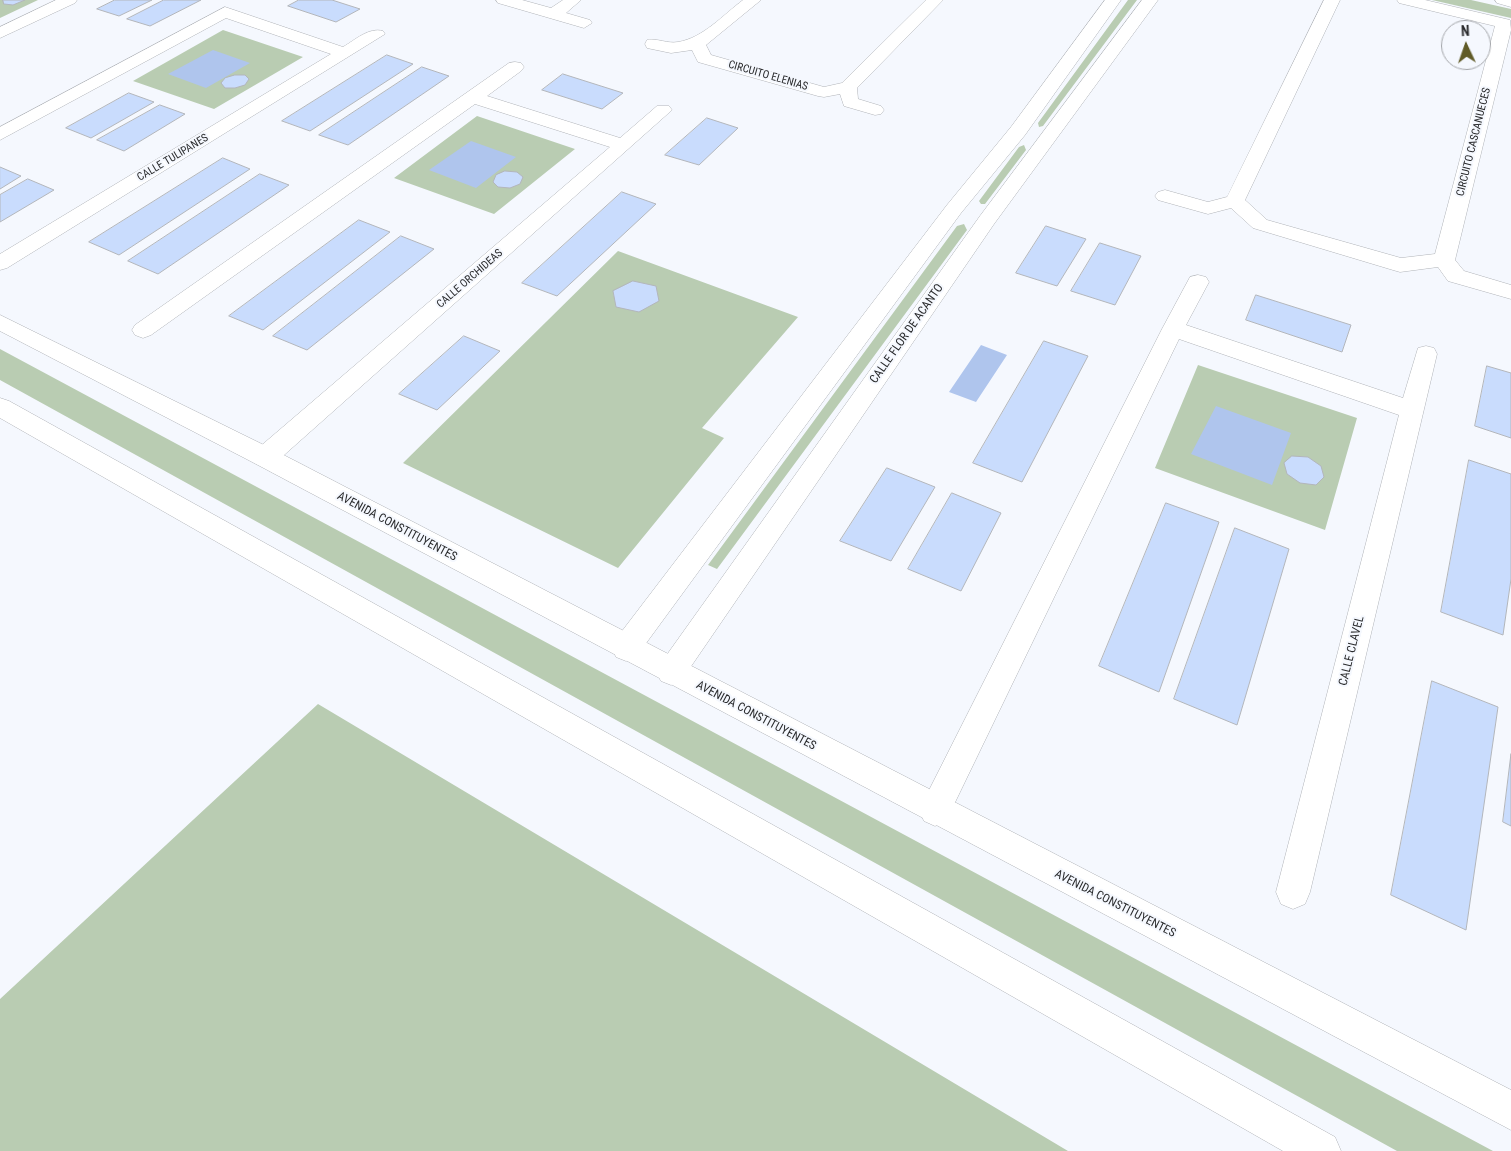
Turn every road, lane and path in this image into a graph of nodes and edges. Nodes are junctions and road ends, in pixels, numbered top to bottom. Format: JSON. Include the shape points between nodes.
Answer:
{"nodes":[{"id":1,"x":69,"y":0,"type":"edge"},
{"id":2,"x":248,"y":0,"type":"edge"},
{"id":3,"x":504,"y":0,"type":"edge"},
{"id":4,"x":573,"y":0,"type":"edge"},
{"id":5,"x":753,"y":0,"type":"edge"},
{"id":6,"x":935,"y":0,"type":"edge"},
{"id":7,"x":1113,"y":0,"type":"edge"},
{"id":8,"x":1150,"y":0,"type":"edge"},
{"id":9,"x":1332,"y":0,"type":"edge"},
{"id":10,"x":1405,"y":0,"type":"edge"},
{"id":11,"x":1503,"y":0,"type":"edge"},
{"id":12,"x":1511,"y":2,"type":"edge"},
{"id":13,"x":226,"y":12,"type":"junction"},
{"id":14,"x":554,"y":14,"type":"junction"},
{"id":15,"x":584,"y":23,"type":"dead end"},
{"id":16,"x":1508,"y":24,"type":"edge"},
{"id":17,"x":0,"y":34,"type":"edge"},
{"id":18,"x":377,"y":34,"type":"dead end"},
{"id":19,"x":653,"y":44,"type":"dead end"},
{"id":20,"x":697,"y":44,"type":"junction"},
{"id":21,"x":345,"y":53,"type":"junction"},
{"id":22,"x":515,"y":67,"type":"dead end"},
{"id":23,"x":848,"y":87,"type":"junction"},
{"id":24,"x":473,"y":97,"type":"junction"},
{"id":25,"x":663,"y":110,"type":"dead end"},
{"id":26,"x":875,"y":110,"type":"dead end"},
{"id":27,"x":1018,"y":131,"type":"junction"},
{"id":28,"x":0,"y":134,"type":"edge"},
{"id":29,"x":1047,"y":140,"type":"junction"},
{"id":30,"x":623,"y":145,"type":"junction"},
{"id":31,"x":1165,"y":196,"type":"dead end"},
{"id":32,"x":1235,"y":201,"type":"junction"},
{"id":33,"x":954,"y":208,"type":"junction"},
{"id":34,"x":987,"y":220,"type":"junction"},
{"id":35,"x":1444,"y":260,"type":"junction"},
{"id":36,"x":0,"y":263,"type":"edge"},
{"id":37,"x":1198,"y":282,"type":"dead end"},
{"id":38,"x":1510,"y":292,"type":"dead end"},
{"id":39,"x":0,"y":322,"type":"edge"},
{"id":40,"x":1173,"y":329,"type":"junction"},
{"id":41,"x":143,"y":330,"type":"dead end"},
{"id":42,"x":1426,"y":354,"type":"dead end"},
{"id":43,"x":0,"y":407,"type":"edge"},
{"id":44,"x":1412,"y":410,"type":"junction"},
{"id":45,"x":264,"y":457,"type":"junction"},
{"id":46,"x":626,"y":648,"type":"junction"},
{"id":47,"x":671,"y":672,"type":"junction"},
{"id":48,"x":935,"y":810,"type":"junction"},
{"id":49,"x":1293,"y":892,"type":"dead end"},
{"id":50,"x":1511,"y":1111,"type":"edge"},
{"id":51,"x":1320,"y":1151,"type":"edge"}],
"edges":[{"from":1,"to":17,"type":"street"},
{"from":2,"to":13,"type":"street"},
{"from":3,"to":14,"type":"street"},
{"from":4,"to":14,"type":"street"},
{"from":5,"to":20,"type":"street"},
{"from":6,"to":23,"type":"street"},
{"from":7,"to":27,"type":"street"},
{"from":8,"to":29,"type":"street","name":"CALLE FLOR DE ACANTO"},
{"from":9,"to":32,"type":"street"},
{"from":10,"to":16,"type":"street"},
{"from":11,"to":12,"type":"street"},
{"from":13,"to":21,"type":"street"},
{"from":13,"to":28,"type":"street"},
{"from":14,"to":15,"type":"street"},
{"from":16,"to":35,"type":"street","name":"CIRCUITO CASCANUECES"},
{"from":18,"to":21,"type":"street","name":"CALLE TULIPANES"},
{"from":19,"to":20,"type":"street","via":[[671,48]]},
{"from":20,"to":23,"type":"street","name":"CIRCUITO ELENIAS","via":[[704,58],[824,92]]},
{"from":21,"to":36,"type":"street","name":"CALLE TULIPANES"},
{"from":22,"to":24,"type":"street"},
{"from":23,"to":26,"type":"street","via":[[850,102]]},
{"from":24,"to":30,"type":"street"},
{"from":24,"to":41,"type":"street"},
{"from":25,"to":30,"type":"street","name":"CALLE ORCHIDEAS"},
{"from":27,"to":29,"type":"street"},
{"from":27,"to":33,"type":"street"},
{"from":29,"to":34,"type":"street","name":"CALLE FLOR DE ACANTO"},
{"from":30,"to":45,"type":"street","name":"CALLE ORCHIDEAS"},
{"from":31,"to":32,"type":"street","via":[[1208,208]]},
{"from":32,"to":35,"type":"street","via":[[1260,224],[1400,265]]},
{"from":33,"to":34,"type":"street"},
{"from":33,"to":46,"type":"street"},
{"from":34,"to":47,"type":"street","name":"CALLE FLOR DE ACANTO"},
{"from":35,"to":38,"type":"street","via":[[1456,276]]},
{"from":37,"to":40,"type":"street"},
{"from":39,"to":45,"type":"street","name":"AVENIDA CONSTITUYENTES"},
{"from":40,"to":44,"type":"street"},
{"from":40,"to":48,"type":"street"},
{"from":42,"to":44,"type":"street","name":"CALLE CLAVEL"},
{"from":43,"to":51,"type":"street"},
{"from":44,"to":49,"type":"street","name":"CALLE CLAVEL"},
{"from":45,"to":46,"type":"street","name":"AVENIDA CONSTITUYENTES"},
{"from":46,"to":47,"type":"street","name":"AVENIDA CONSTITUYENTES"},
{"from":47,"to":48,"type":"street","name":"AVENIDA CONSTITUYENTES"},
{"from":48,"to":50,"type":"street","name":"AVENIDA CONSTITUYENTES"}]}
